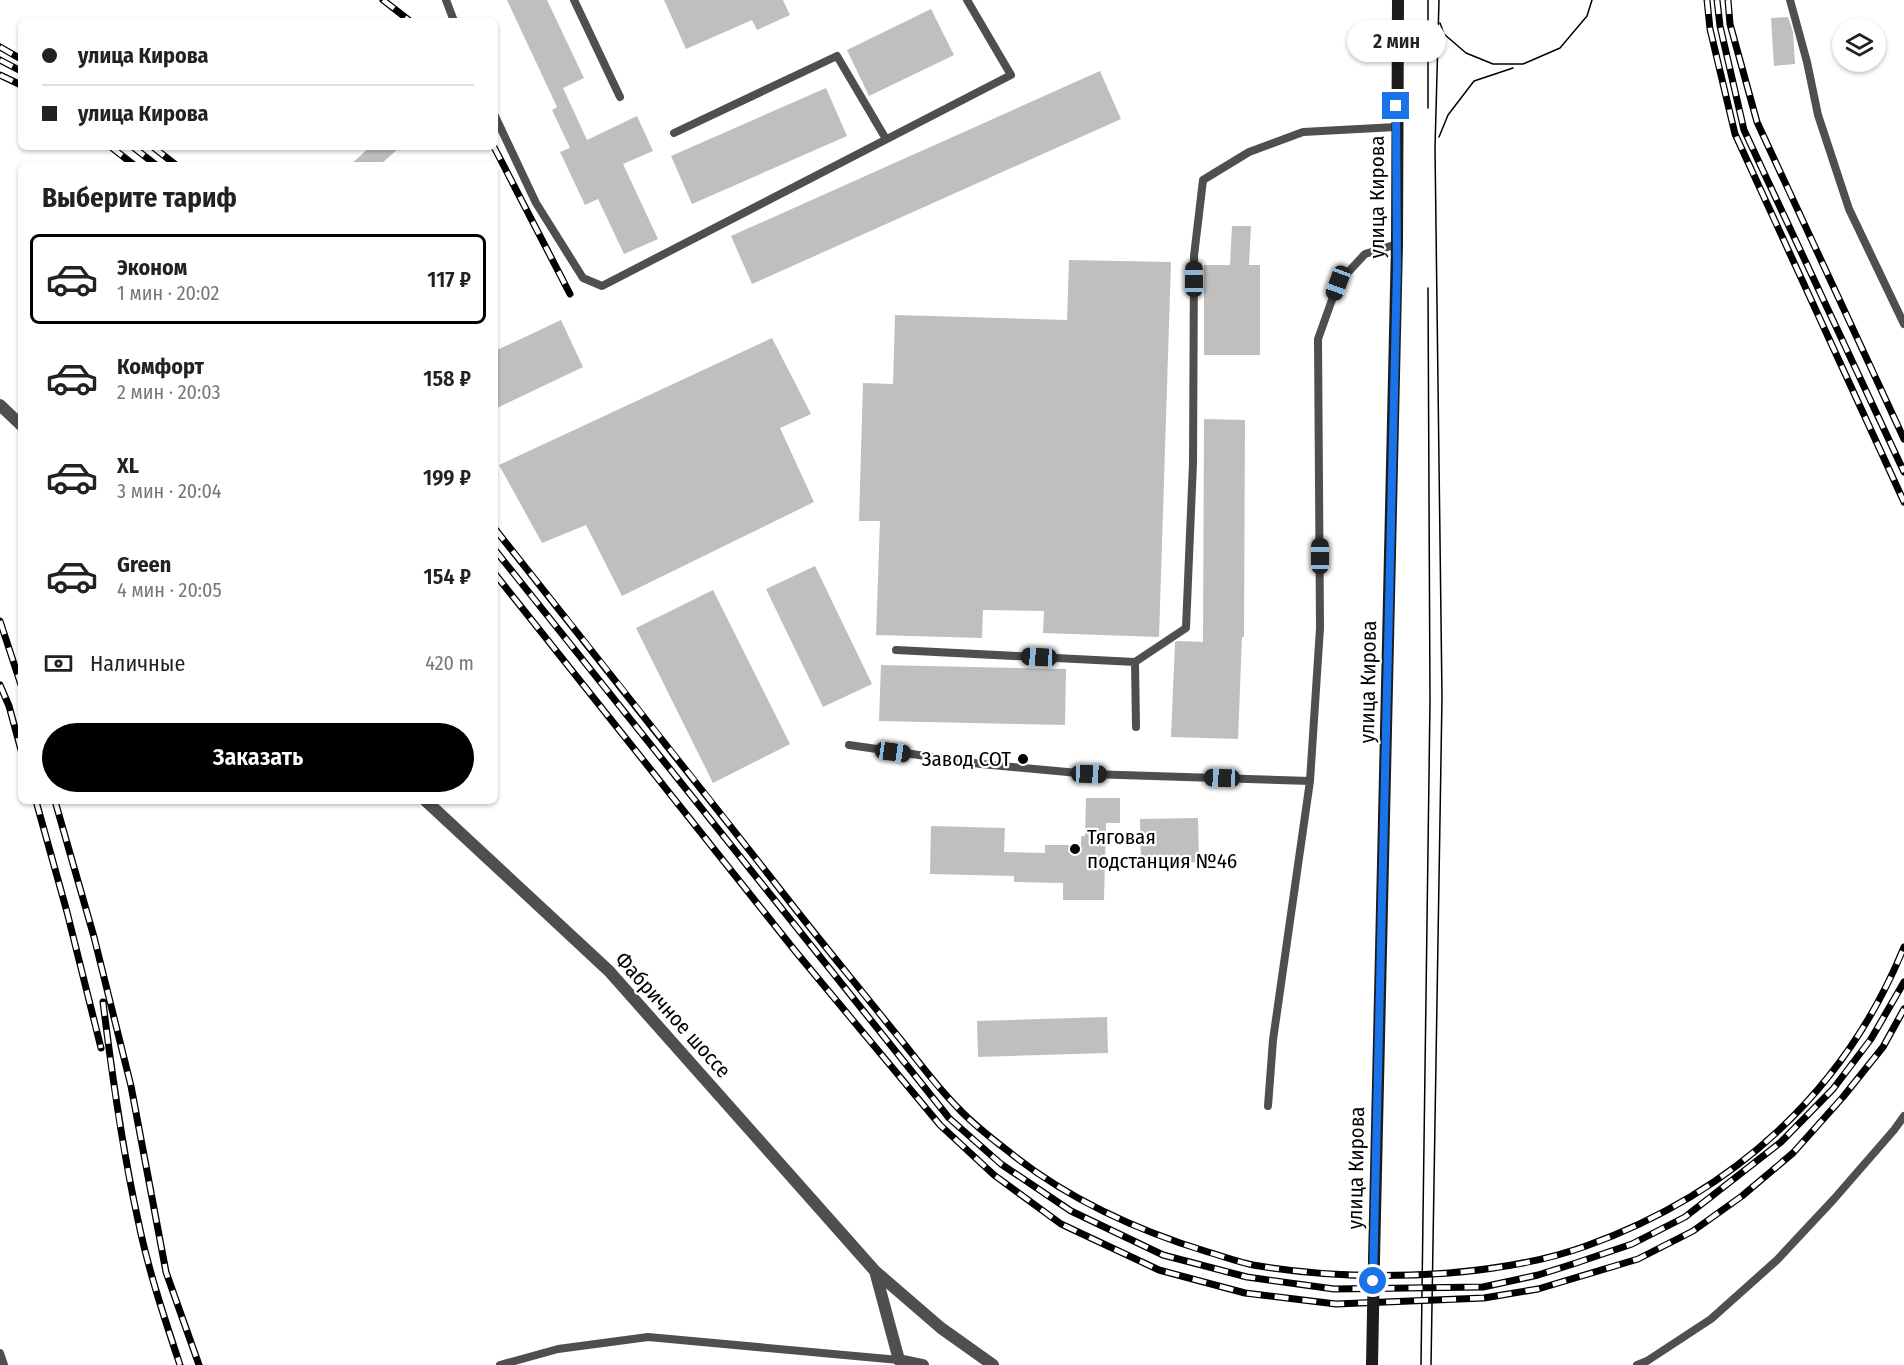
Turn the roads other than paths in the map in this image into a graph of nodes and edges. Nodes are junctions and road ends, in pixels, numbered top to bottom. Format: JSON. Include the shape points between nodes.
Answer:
{"nodes":[{"id":1,"x":446,"y":0,"type":"edge"},
{"id":2,"x":574,"y":0,"type":"edge"},
{"id":3,"x":967,"y":0,"type":"edge"},
{"id":4,"x":1398,"y":0,"type":"edge"},
{"id":5,"x":1790,"y":0,"type":"edge"},
{"id":6,"x":453,"y":18,"type":"edge"},
{"id":7,"x":620,"y":98,"type":"dead end"},
{"id":8,"x":498,"y":122,"type":"edge"},
{"id":9,"x":1396,"y":127,"type":"junction"},
{"id":10,"x":674,"y":134,"type":"dead end"},
{"id":11,"x":886,"y":139,"type":"junction"},
{"id":12,"x":1397,"y":244,"type":"junction"},
{"id":13,"x":1904,"y":324,"type":"edge"},
{"id":14,"x":0,"y":405,"type":"edge"},
{"id":15,"x":18,"y":421,"type":"edge"},
{"id":16,"x":896,"y":650,"type":"dead end"},
{"id":17,"x":1135,"y":662,"type":"junction"},
{"id":18,"x":1136,"y":727,"type":"dead end"},
{"id":19,"x":849,"y":745,"type":"dead end"},
{"id":20,"x":1310,"y":781,"type":"junction"},
{"id":21,"x":429,"y":804,"type":"edge"},
{"id":22,"x":1268,"y":1106,"type":"dead end"},
{"id":23,"x":1904,"y":1116,"type":"edge"},
{"id":24,"x":875,"y":1271,"type":"junction"},
{"id":25,"x":0,"y":1353,"type":"edge"},
{"id":26,"x":900,"y":1360,"type":"junction"},
{"id":27,"x":4,"y":1365,"type":"edge"},
{"id":28,"x":500,"y":1365,"type":"edge"},
{"id":29,"x":923,"y":1365,"type":"edge"},
{"id":30,"x":993,"y":1365,"type":"edge"},
{"id":31,"x":1372,"y":1365,"type":"edge"},
{"id":32,"x":1637,"y":1365,"type":"edge"}],
"edges":[{"from":1,"to":6,"type":"lane"},
{"from":2,"to":7,"type":"lane"},
{"from":3,"to":11,"type":"lane","via":[[1011,75]]},
{"from":4,"to":9,"type":"main road","name":"улица Кирова"},
{"from":5,"to":13,"type":"lane","via":[[1818,115],[1849,209]]},
{"from":8,"to":11,"type":"lane","via":[[536,203],[583,278],[602,286]]},
{"from":9,"to":12,"type":"main road","name":"улица Кирова"},
{"from":9,"to":17,"type":"lane","via":[[1303,132],[1249,152],[1203,180],[1194,256],[1193,463],[1186,628]]},
{"from":10,"to":11,"type":"lane","via":[[837,56]]},
{"from":12,"to":20,"type":"lane","via":[[1365,254],[1338,283],[1318,339],[1320,628]]},
{"from":12,"to":31,"type":"main road","name":"улица Кирова","bridge":true},
{"from":14,"to":15,"type":"street"},
{"from":16,"to":17,"type":"lane"},
{"from":17,"to":18,"type":"lane"},
{"from":19,"to":20,"type":"lane","via":[[981,765],[1089,774]]},
{"from":20,"to":22,"type":"lane","via":[[1273,1040]]},
{"from":21,"to":24,"type":"street","name":"Фабричное шоссе","via":[[609,971]]},
{"from":23,"to":32,"type":"lane","via":[[1777,1260],[1712,1319]]},
{"from":24,"to":26,"type":"street","name":"Фабричное шоссе"},
{"from":24,"to":30,"type":"street","name":"Фабричное шоссе","via":[[941,1328]]},
{"from":25,"to":27,"type":"lane"},
{"from":26,"to":28,"type":"lane","via":[[648,1337],[558,1349]]},
{"from":26,"to":29,"type":"street"}]}
